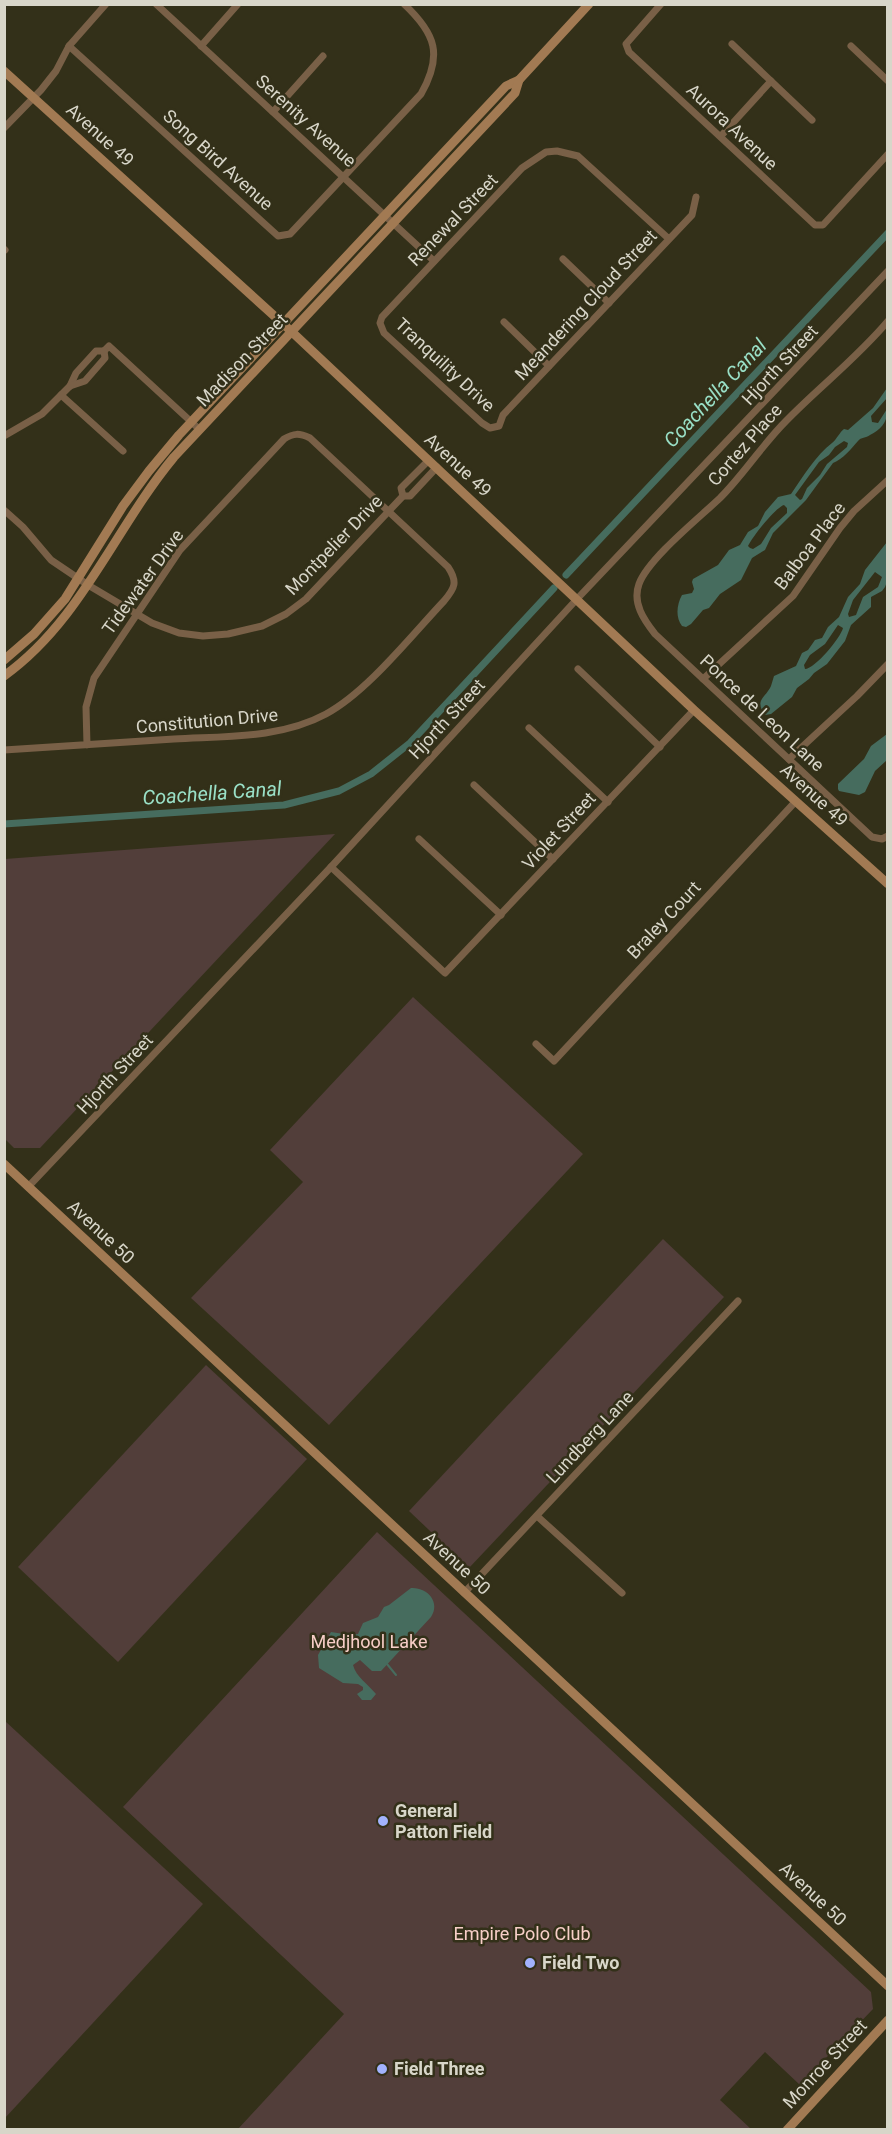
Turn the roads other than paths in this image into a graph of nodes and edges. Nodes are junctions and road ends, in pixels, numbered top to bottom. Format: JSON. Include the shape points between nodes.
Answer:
{"nodes":[{"id":1,"x":106,"y":4,"type":"edge"},
{"id":2,"x":156,"y":4,"type":"edge"},
{"id":3,"x":238,"y":4,"type":"edge"},
{"id":4,"x":404,"y":4,"type":"edge"},
{"id":5,"x":589,"y":4,"type":"edge"},
{"id":6,"x":661,"y":4,"type":"edge"},
{"id":7,"x":732,"y":44,"type":"dead end"},
{"id":8,"x":201,"y":45,"type":"junction"},
{"id":9,"x":69,"y":46,"type":"junction"},
{"id":10,"x":851,"y":46,"type":"dead end"},
{"id":11,"x":323,"y":56,"type":"dead end"},
{"id":12,"x":4,"y":71,"type":"edge"},
{"id":13,"x":519,"y":80,"type":"junction"},
{"id":14,"x":771,"y":81,"type":"junction"},
{"id":15,"x":888,"y":81,"type":"edge"},
{"id":16,"x":34,"y":97,"type":"junction"},
{"id":17,"x":273,"y":112,"type":"junction"},
{"id":18,"x":812,"y":120,"type":"dead end"},
{"id":19,"x":4,"y":128,"type":"edge"},
{"id":20,"x":721,"y":136,"type":"junction"},
{"id":21,"x":888,"y":154,"type":"edge"},
{"id":22,"x":344,"y":176,"type":"junction"},
{"id":23,"x":696,"y":197,"type":"dead end"},
{"id":24,"x":386,"y":214,"type":"junction"},
{"id":25,"x":394,"y":222,"type":"junction"},
{"id":26,"x":669,"y":239,"type":"junction"},
{"id":27,"x":563,"y":259,"type":"dead end"},
{"id":28,"x":434,"y":261,"type":"junction"},
{"id":29,"x":888,"y":271,"type":"edge"},
{"id":30,"x":609,"y":303,"type":"junction"},
{"id":31,"x":888,"y":321,"type":"edge"},
{"id":32,"x":504,"y":322,"type":"dead end"},
{"id":33,"x":380,"y":323,"type":"joint"},
{"id":34,"x":283,"y":324,"type":"junction"},
{"id":35,"x":292,"y":332,"type":"junction"},
{"id":36,"x":107,"y":348,"type":"junction"},
{"id":37,"x":549,"y":366,"type":"junction"},
{"id":38,"x":70,"y":386,"type":"junction"},
{"id":39,"x":61,"y":395,"type":"junction"},
{"id":40,"x":191,"y":422,"type":"junction"},
{"id":41,"x":490,"y":428,"type":"joint"},
{"id":42,"x":199,"y":429,"type":"junction"},
{"id":43,"x":4,"y":436,"type":"edge"},
{"id":44,"x":123,"y":451,"type":"dead end"},
{"id":45,"x":429,"y":460,"type":"junction"},
{"id":46,"x":437,"y":467,"type":"junction"},
{"id":47,"x":411,"y":478,"type":"junction"},
{"id":48,"x":888,"y":480,"type":"edge"},
{"id":49,"x":420,"y":485,"type":"junction"},
{"id":50,"x":403,"y":496,"type":"junction"},
{"id":51,"x":4,"y":510,"type":"edge"},
{"id":52,"x":387,"y":511,"type":"junction"},
{"id":53,"x":79,"y":579,"type":"junction"},
{"id":54,"x":87,"y":585,"type":"junction"},
{"id":55,"x":637,"y":596,"type":"joint"},
{"id":56,"x":577,"y":599,"type":"junction"},
{"id":57,"x":137,"y":615,"type":"junction"},
{"id":58,"x":4,"y":660,"type":"edge"},
{"id":59,"x":888,"y":664,"type":"edge"},
{"id":60,"x":578,"y":669,"type":"dead end"},
{"id":61,"x":4,"y":676,"type":"edge"},
{"id":62,"x":704,"y":679,"type":"junction"},
{"id":63,"x":694,"y":710,"type":"junction"},
{"id":64,"x":529,"y":728,"type":"dead end"},
{"id":65,"x":87,"y":745,"type":"junction"},
{"id":66,"x":660,"y":747,"type":"junction"},
{"id":67,"x":4,"y":750,"type":"edge"},
{"id":68,"x":789,"y":759,"type":"junction"},
{"id":69,"x":474,"y":785,"type":"dead end"},
{"id":70,"x":796,"y":801,"type":"junction"},
{"id":71,"x":608,"y":802,"type":"junction"},
{"id":72,"x":885,"y":838,"type":"edge"},
{"id":73,"x":419,"y":839,"type":"dead end"},
{"id":74,"x":553,"y":859,"type":"junction"},
{"id":75,"x":331,"y":867,"type":"junction"},
{"id":76,"x":888,"y":884,"type":"edge"},
{"id":77,"x":501,"y":915,"type":"junction"},
{"id":78,"x":536,"y":1044,"type":"dead end"},
{"id":79,"x":4,"y":1164,"type":"edge"},
{"id":80,"x":28,"y":1187,"type":"junction"},
{"id":81,"x":738,"y":1301,"type":"dead end"},
{"id":82,"x":537,"y":1516,"type":"junction"},
{"id":83,"x":464,"y":1593,"type":"junction"},
{"id":84,"x":622,"y":1593,"type":"dead end"},
{"id":85,"x":888,"y":1986,"type":"edge"},
{"id":86,"x":888,"y":2020,"type":"edge"},
{"id":87,"x":786,"y":2130,"type":"edge"}],
"edges":[{"from":1,"to":9,"type":"street"},
{"from":2,"to":8,"type":"street","name":"Serenity Avenue"},
{"from":3,"to":8,"type":"street"},
{"from":4,"to":22,"type":"street","via":[[421,20],[433,45],[430,75],[421,94]]},
{"from":5,"to":13,"type":"main road","name":"Madison Street"},
{"from":6,"to":20,"type":"street","name":"Aurora Avenue","via":[[626,44],[629,51]]},
{"from":7,"to":14,"type":"street"},
{"from":8,"to":17,"type":"street","name":"Serenity Avenue"},
{"from":9,"to":16,"type":"street","via":[[56,71]]},
{"from":9,"to":22,"type":"street","name":"Song Bird Avenue","via":[[278,236],[290,234]]},
{"from":10,"to":15,"type":"street"},
{"from":11,"to":17,"type":"street"},
{"from":12,"to":16,"type":"main road","name":"Avenue 49"},
{"from":13,"to":24,"type":"main road","name":"Madison Street","via":[[506,86]]},
{"from":13,"to":25,"type":"main road","name":"Madison Street","via":[[515,93]]},
{"from":14,"to":18,"type":"street"},
{"from":14,"to":20,"type":"street"},
{"from":16,"to":19,"type":"street"},
{"from":16,"to":34,"type":"main road","name":"Avenue 49"},
{"from":17,"to":22,"type":"street","name":"Serenity Avenue"},
{"from":20,"to":21,"type":"street","name":"Aurora Avenue","via":[[815,225],[823,225]]},
{"from":22,"to":24,"type":"street","name":"Serenity Avenue"},
{"from":23,"to":26,"type":"street","name":"Meandering Cloud Street","via":[[692,215]]},
{"from":24,"to":25,"type":"street","name":"Serenity Avenue"},
{"from":24,"to":34,"type":"main road","name":"Madison Street"},
{"from":25,"to":28,"type":"street","name":"Serenity Avenue"},
{"from":25,"to":35,"type":"main road","name":"Madison Street"},
{"from":26,"to":28,"type":"street","name":"Renewal Street","via":[[579,156],[546,152],[522,168]]},
{"from":26,"to":30,"type":"street","name":"Meandering Cloud Street"},
{"from":27,"to":30,"type":"street"},
{"from":28,"to":33,"type":"street","name":"Renewal Street"},
{"from":29,"to":56,"type":"street","name":"Hjorth Street"},
{"from":30,"to":37,"type":"street","name":"Meandering Cloud Street"},
{"from":31,"to":55,"type":"street","name":"Cortez Place","via":[[786,420],[733,484],[656,559],[639,582]]},
{"from":32,"to":37,"type":"street"},
{"from":33,"to":41,"type":"street","name":"Tranquility Drive","via":[[384,333]]},
{"from":34,"to":35,"type":"main road","name":"Avenue 49"},
{"from":34,"to":40,"type":"main road","name":"Madison Street"},
{"from":35,"to":42,"type":"main road","name":"Madison Street"},
{"from":35,"to":45,"type":"main road","name":"Avenue 49"},
{"from":36,"to":38,"type":"street","via":[[96,351],[75,373]]},
{"from":36,"to":38,"type":"street","via":[[105,358],[90,375]]},
{"from":36,"to":40,"type":"street"},
{"from":37,"to":41,"type":"street","name":"Meandering Cloud Street","via":[[503,415],[499,426]]},
{"from":38,"to":39,"type":"street"},
{"from":39,"to":43,"type":"street","via":[[42,414]]},
{"from":39,"to":44,"type":"street"},
{"from":40,"to":42,"type":"street"},
{"from":40,"to":53,"type":"main road","name":"Madison Street","via":[[135,489]]},
{"from":42,"to":54,"type":"main road","name":"Madison Street","via":[[151,487]]},
{"from":45,"to":46,"type":"main road","name":"Avenue 49"},
{"from":45,"to":47,"type":"street","name":"Montpelier Drive"},
{"from":46,"to":49,"type":"street","name":"Montpelier Drive"},
{"from":46,"to":56,"type":"main road","name":"Avenue 49"},
{"from":47,"to":49,"type":"street"},
{"from":47,"to":50,"type":"street","name":"Montpelier Drive","via":[[401,488]]},
{"from":48,"to":62,"type":"street","name":"Balboa Place","via":[[847,520],[793,596]]},
{"from":49,"to":50,"type":"street","name":"Montpelier Drive","via":[[410,496]]},
{"from":50,"to":52,"type":"street","name":"Montpelier Drive"},
{"from":51,"to":53,"type":"street","name":"Montpelier Drive","via":[[51,560]]},
{"from":52,"to":57,"type":"street","name":"Montpelier Drive","via":[[306,599],[262,626],[204,636],[179,633]]},
{"from":52,"to":57,"type":"street","name":"Tidewater Drive","via":[[310,438],[293,434],[180,550]]},
{"from":52,"to":65,"type":"street","name":"Constitution Drive","via":[[448,567],[454,586],[362,687],[328,713],[303,726],[276,732]]},
{"from":53,"to":54,"type":"street","name":"Montpelier Drive"},
{"from":53,"to":58,"type":"main road","name":"Madison Street","via":[[50,617]]},
{"from":54,"to":57,"type":"street","name":"Montpelier Drive"},
{"from":54,"to":61,"type":"main road","name":"Madison Street","via":[[47,637]]},
{"from":55,"to":62,"type":"street","name":"Ponce de Leon Lane","via":[[638,608],[650,628]]},
{"from":56,"to":63,"type":"main road","name":"Avenue 49"},
{"from":56,"to":75,"type":"street","name":"Hjorth Street"},
{"from":57,"to":65,"type":"street","name":"Tidewater Drive","via":[[89,690]]},
{"from":59,"to":68,"type":"street"},
{"from":60,"to":66,"type":"street"},
{"from":62,"to":68,"type":"street","name":"Ponce de Leon Lane"},
{"from":63,"to":66,"type":"street","name":"Violet Street"},
{"from":63,"to":70,"type":"main road","name":"Avenue 49"},
{"from":64,"to":71,"type":"street"},
{"from":65,"to":67,"type":"street","name":"Constitution Drive"},
{"from":66,"to":71,"type":"street","name":"Violet Street"},
{"from":68,"to":72,"type":"street","name":"Ponce de Leon Lane","via":[[872,837]]},
{"from":69,"to":74,"type":"street"},
{"from":70,"to":76,"type":"main road","name":"Avenue 49"},
{"from":70,"to":78,"type":"street","name":"Braley Court","via":[[554,1060]]},
{"from":71,"to":74,"type":"street","name":"Violet Street"},
{"from":73,"to":77,"type":"street"},
{"from":74,"to":77,"type":"street","name":"Violet Street"},
{"from":75,"to":77,"type":"street","name":"Violet Street","via":[[445,973]]},
{"from":75,"to":80,"type":"street","name":"Hjorth Street"},
{"from":79,"to":80,"type":"main road","name":"Avenue 50"},
{"from":80,"to":83,"type":"main road","name":"Avenue 50"},
{"from":81,"to":82,"type":"street","name":"Lundberg Lane"},
{"from":82,"to":83,"type":"street","name":"Lundberg Lane"},
{"from":82,"to":84,"type":"street"},
{"from":83,"to":85,"type":"main road","name":"Avenue 50"},
{"from":86,"to":87,"type":"main road","name":"Monroe Street"}]}
